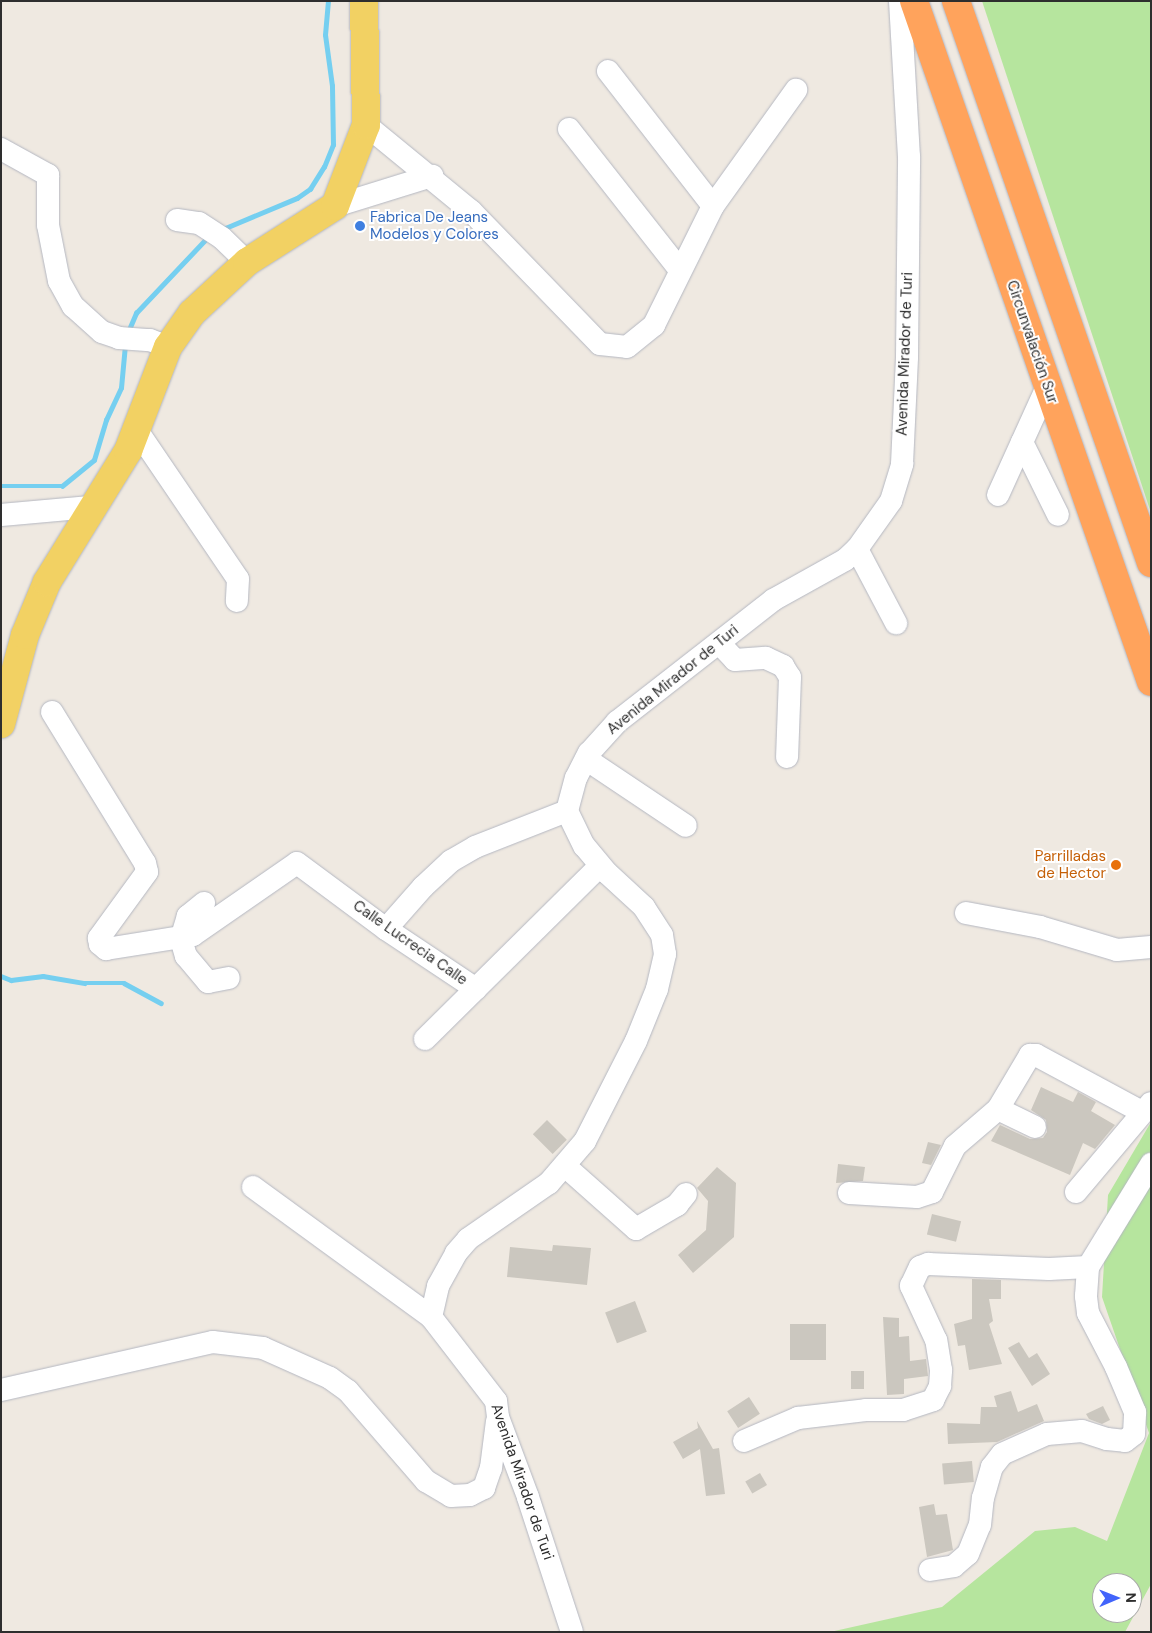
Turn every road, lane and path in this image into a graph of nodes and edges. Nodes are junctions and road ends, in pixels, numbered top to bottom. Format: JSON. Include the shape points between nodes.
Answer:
{"nodes":[{"id":1,"x":364,"y":1,"type":"edge"},
{"id":2,"x":900,"y":1,"type":"edge"},
{"id":3,"x":914,"y":1,"type":"edge"},
{"id":4,"x":956,"y":1,"type":"edge"},
{"id":5,"x":608,"y":71,"type":"dead end"},
{"id":6,"x":796,"y":90,"type":"dead end"},
{"id":7,"x":366,"y":125,"type":"junction"},
{"id":8,"x":569,"y":129,"type":"dead end"},
{"id":9,"x":1,"y":149,"type":"edge"},
{"id":10,"x":432,"y":176,"type":"junction"},
{"id":11,"x":335,"y":206,"type":"junction"},
{"id":12,"x":713,"y":206,"type":"junction"},
{"id":13,"x":177,"y":220,"type":"dead end"},
{"id":14,"x":248,"y":262,"type":"junction"},
{"id":15,"x":680,"y":270,"type":"junction"},
{"id":16,"x":168,"y":347,"type":"junction"},
{"id":17,"x":1047,"y":387,"type":"junction"},
{"id":18,"x":136,"y":429,"type":"junction"},
{"id":19,"x":1022,"y":442,"type":"junction"},
{"id":20,"x":998,"y":495,"type":"dead end"},
{"id":21,"x":91,"y":507,"type":"junction"},
{"id":22,"x":1,"y":515,"type":"edge"},
{"id":23,"x":1058,"y":515,"type":"dead end"},
{"id":24,"x":856,"y":550,"type":"junction"},
{"id":25,"x":1151,"y":563,"type":"edge"},
{"id":26,"x":237,"y":601,"type":"dead end"},
{"id":27,"x":896,"y":623,"type":"dead end"},
{"id":28,"x":720,"y":644,"type":"junction"},
{"id":29,"x":1151,"y":682,"type":"edge"},
{"id":30,"x":52,"y":712,"type":"dead end"},
{"id":31,"x":1,"y":724,"type":"edge"},
{"id":32,"x":787,"y":757,"type":"dead end"},
{"id":33,"x":586,"y":759,"type":"junction"},
{"id":34,"x":567,"y":810,"type":"junction"},
{"id":35,"x":686,"y":826,"type":"dead end"},
{"id":36,"x":600,"y":866,"type":"junction"},
{"id":37,"x":204,"y":903,"type":"dead end"},
{"id":38,"x":966,"y":913,"type":"dead end"},
{"id":39,"x":386,"y":930,"type":"junction"},
{"id":40,"x":181,"y":939,"type":"junction"},
{"id":41,"x":1151,"y":947,"type":"edge"},
{"id":42,"x":229,"y":978,"type":"dead end"},
{"id":43,"x":476,"y":989,"type":"junction"},
{"id":44,"x":425,"y":1039,"type":"dead end"},
{"id":45,"x":1147,"y":1107,"type":"edge"},
{"id":46,"x":998,"y":1109,"type":"junction"},
{"id":47,"x":1035,"y":1127,"type":"dead end"},
{"id":48,"x":1151,"y":1164,"type":"edge"},
{"id":49,"x":565,"y":1166,"type":"junction"},
{"id":50,"x":253,"y":1186,"type":"dead end"},
{"id":51,"x":849,"y":1192,"type":"dead end"},
{"id":52,"x":1076,"y":1192,"type":"dead end"},
{"id":53,"x":686,"y":1194,"type":"dead end"},
{"id":54,"x":1088,"y":1267,"type":"junction"},
{"id":55,"x":431,"y":1317,"type":"junction"},
{"id":56,"x":1,"y":1390,"type":"edge"},
{"id":57,"x":498,"y":1417,"type":"junction"},
{"id":58,"x":744,"y":1441,"type":"dead end"},
{"id":59,"x":930,"y":1570,"type":"dead end"},
{"id":60,"x":572,"y":1632,"type":"edge"}],
"edges":[{"from":1,"to":7,"type":"main road"},
{"from":2,"to":24,"type":"street","name":"Avenida Mirador de Turi","via":[[910,224],[902,464],[891,501]]},
{"from":3,"to":17,"type":"highway","name":"Circunvalación Sur"},
{"from":4,"to":25,"type":"highway"},
{"from":5,"to":12,"type":"street"},
{"from":6,"to":12,"type":"street"},
{"from":7,"to":10,"type":"street"},
{"from":7,"to":11,"type":"main road"},
{"from":8,"to":15,"type":"street"},
{"from":9,"to":16,"type":"street","via":[[48,174],[47,215],[59,282],[73,306],[102,332]]},
{"from":10,"to":11,"type":"street"},
{"from":10,"to":15,"type":"street","via":[[471,211],[600,344],[627,347],[642,337],[654,325]]},
{"from":11,"to":14,"type":"main road"},
{"from":12,"to":15,"type":"street"},
{"from":13,"to":14,"type":"street","via":[[199,223],[222,238]]},
{"from":14,"to":16,"type":"main road","via":[[192,313]]},
{"from":16,"to":18,"type":"main road"},
{"from":17,"to":19,"type":"street"},
{"from":17,"to":29,"type":"highway","name":"Circunvalación Sur"},
{"from":18,"to":21,"type":"main road","via":[[128,451]]},
{"from":18,"to":26,"type":"street","via":[[238,580]]},
{"from":19,"to":20,"type":"street"},
{"from":19,"to":23,"type":"street"},
{"from":21,"to":22,"type":"street"},
{"from":21,"to":31,"type":"main road","via":[[47,582],[25,635]]},
{"from":24,"to":27,"type":"street"},
{"from":24,"to":28,"type":"street","name":"Avenida Mirador de Turi","via":[[845,560],[773,600]]},
{"from":28,"to":32,"type":"street","via":[[735,660],[766,658],[783,666],[790,677]]},
{"from":28,"to":33,"type":"street","name":"Avenida Mirador de Turi","via":[[617,722]]},
{"from":30,"to":40,"type":"street","via":[[145,863],[147,872],[99,938],[100,944],[106,949]]},
{"from":33,"to":34,"type":"street","name":"Avenida Mirador de Turi","via":[[568,798]]},
{"from":33,"to":35,"type":"street"},
{"from":34,"to":36,"type":"street","via":[[584,846]]},
{"from":34,"to":39,"type":"street","via":[[475,847],[451,862],[423,887]]},
{"from":36,"to":43,"type":"street","name":"Calle Lucrecia Calle"},
{"from":36,"to":49,"type":"street","via":[[644,907],[662,935],[665,954],[657,989],[636,1041],[585,1140]]},
{"from":37,"to":40,"type":"street","via":[[188,916]]},
{"from":38,"to":41,"type":"street","via":[[1040,927],[1117,950]]},
{"from":39,"to":40,"type":"street","name":"Calle Lucrecia Calle","via":[[301,864],[292,866],[193,935]]},
{"from":39,"to":43,"type":"street","name":"Calle Lucrecia Calle"},
{"from":40,"to":42,"type":"street","via":[[192,967],[208,982]]},
{"from":43,"to":44,"type":"street"},
{"from":45,"to":46,"type":"street","via":[[1030,1055]]},
{"from":45,"to":52,"type":"street"},
{"from":46,"to":47,"type":"street"},
{"from":46,"to":51,"type":"street","via":[[955,1146],[932,1192],[917,1197]]},
{"from":48,"to":54,"type":"street"},
{"from":49,"to":53,"type":"street","via":[[636,1229],[677,1205]]},
{"from":49,"to":55,"type":"street","via":[[549,1183],[468,1239],[456,1253],[438,1286]]},
{"from":50,"to":55,"type":"street","name":"Avenida Mirador de Turi"},
{"from":54,"to":58,"type":"street","via":[[1049,1269],[928,1264],[920,1267],[911,1286],[936,1340],[941,1370],[940,1386],[933,1400],[903,1410],[866,1410],[798,1418]]},
{"from":54,"to":59,"type":"street","via":[[1088,1313],[1135,1412],[1134,1434],[1125,1441],[1107,1440],[1082,1431],[1047,1434],[1002,1454],[992,1467],[983,1498],[980,1525],[968,1554],[954,1566]]},
{"from":55,"to":57,"type":"street","name":"Avenida Mirador de Turi","via":[[496,1401]]},
{"from":56,"to":57,"type":"street","via":[[212,1342],[263,1348],[330,1378],[348,1391],[426,1481],[451,1496],[470,1495],[484,1488],[491,1468]]},
{"from":57,"to":60,"type":"street","name":"Avenida Mirador de Turi"}]}
